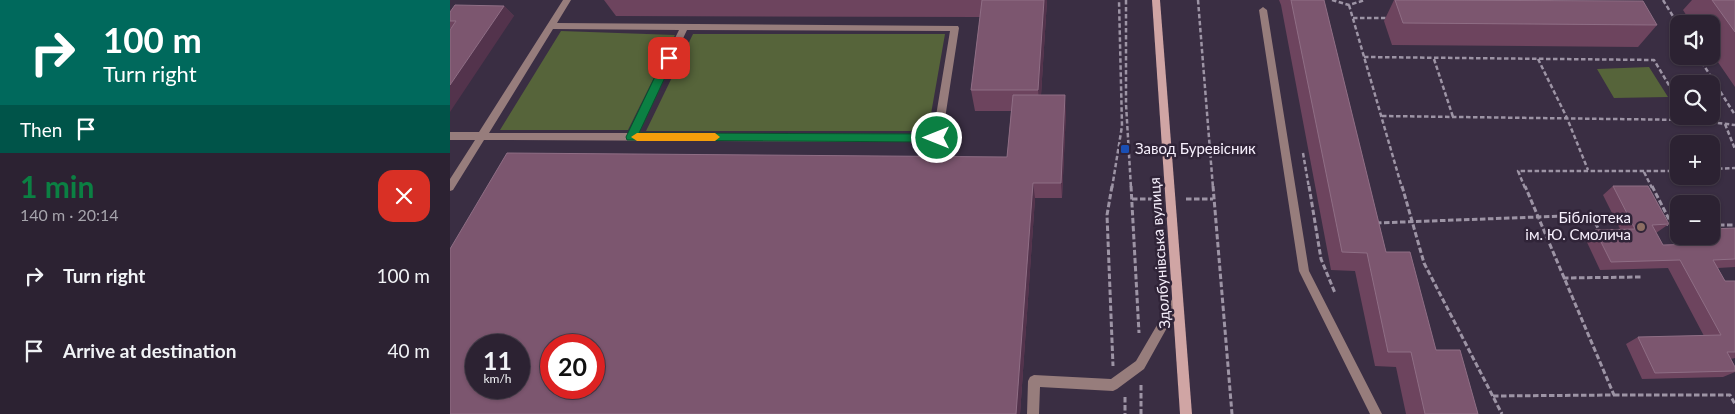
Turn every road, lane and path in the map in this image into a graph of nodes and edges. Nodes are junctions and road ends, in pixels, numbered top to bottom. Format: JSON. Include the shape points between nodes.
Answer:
{"nodes":[{"id":1,"x":567,"y":0,"type":"edge"},
{"id":2,"x":1119,"y":0,"type":"edge"},
{"id":3,"x":1126,"y":0,"type":"edge"},
{"id":4,"x":1156,"y":0,"type":"edge"},
{"id":5,"x":1198,"y":0,"type":"edge"},
{"id":6,"x":1332,"y":0,"type":"edge"},
{"id":7,"x":1365,"y":0,"type":"edge"},
{"id":8,"x":1663,"y":0,"type":"edge"},
{"id":9,"x":1349,"y":5,"type":"junction"},
{"id":10,"x":1263,"y":10,"type":"dead end"},
{"id":11,"x":1672,"y":15,"type":"edge"},
{"id":12,"x":1353,"y":18,"type":"junction"},
{"id":13,"x":1392,"y":18,"type":"dead end"},
{"id":14,"x":550,"y":26,"type":"junction"},
{"id":15,"x":684,"y":27,"type":"junction"},
{"id":16,"x":1364,"y":57,"type":"junction"},
{"id":17,"x":1434,"y":59,"type":"junction"},
{"id":18,"x":1538,"y":59,"type":"junction"},
{"id":19,"x":1704,"y":65,"type":"edge"},
{"id":20,"x":1670,"y":87,"type":"edge"},
{"id":21,"x":1735,"y":115,"type":"edge"},
{"id":22,"x":1382,"y":116,"type":"junction"},
{"id":23,"x":1453,"y":117,"type":"junction"},
{"id":24,"x":1567,"y":118,"type":"junction"},
{"id":25,"x":1670,"y":120,"type":"edge"},
{"id":26,"x":1720,"y":123,"type":"edge"},
{"id":27,"x":1725,"y":124,"type":"junction"},
{"id":28,"x":1735,"y":126,"type":"edge"},
{"id":29,"x":450,"y":136,"type":"edge"},
{"id":30,"x":482,"y":136,"type":"junction"},
{"id":31,"x":631,"y":137,"type":"junction"},
{"id":32,"x":1735,"y":149,"type":"edge"},
{"id":33,"x":1303,"y":152,"type":"dead end"},
{"id":34,"x":1735,"y":168,"type":"edge"},
{"id":35,"x":1720,"y":169,"type":"edge"},
{"id":36,"x":1588,"y":170,"type":"junction"},
{"id":37,"x":1670,"y":171,"type":"edge"},
{"id":38,"x":1644,"y":172,"type":"junction"},
{"id":39,"x":450,"y":187,"type":"edge"},
{"id":40,"x":1538,"y":218,"type":"junction"},
{"id":41,"x":1670,"y":221,"type":"edge"},
{"id":42,"x":1412,"y":222,"type":"junction"},
{"id":43,"x":1374,"y":223,"type":"edge"},
{"id":44,"x":1656,"y":223,"type":"edge"},
{"id":45,"x":1670,"y":225,"type":"edge"},
{"id":46,"x":1720,"y":225,"type":"edge"},
{"id":47,"x":1735,"y":225,"type":"edge"},
{"id":48,"x":1599,"y":230,"type":"edge"},
{"id":49,"x":1641,"y":277,"type":"dead end"},
{"id":50,"x":1563,"y":278,"type":"junction"},
{"id":51,"x":1336,"y":296,"type":"dead end"},
{"id":52,"x":1178,"y":299,"type":"junction"},
{"id":53,"x":1139,"y":336,"type":"dead end"},
{"id":54,"x":1140,"y":365,"type":"junction"},
{"id":55,"x":1113,"y":385,"type":"junction"},
{"id":56,"x":1614,"y":395,"type":"junction"},
{"id":57,"x":1493,"y":396,"type":"junction"},
{"id":58,"x":1735,"y":404,"type":"edge"},
{"id":59,"x":1033,"y":414,"type":"edge"},
{"id":60,"x":1125,"y":414,"type":"edge"},
{"id":61,"x":1142,"y":414,"type":"edge"},
{"id":62,"x":1186,"y":414,"type":"edge"},
{"id":63,"x":1232,"y":414,"type":"edge"},
{"id":64,"x":1376,"y":414,"type":"edge"},
{"id":65,"x":1502,"y":414,"type":"edge"}],
"edges":[{"from":1,"to":14,"type":"lane"},
{"from":2,"to":55,"type":"path","via":[[1122,126],[1107,215]]},
{"from":3,"to":53,"type":"path","via":[[1126,104]]},
{"from":4,"to":52,"type":"street","name":"Здолбунівська вулиця"},
{"from":5,"to":63,"type":"path"},
{"from":6,"to":9,"type":"path"},
{"from":7,"to":9,"type":"path"},
{"from":8,"to":11,"type":"path"},
{"from":9,"to":12,"type":"path"},
{"from":10,"to":64,"type":"lane","via":[[1304,272]]},
{"from":12,"to":13,"type":"path"},
{"from":12,"to":16,"type":"path"},
{"from":14,"to":15,"type":"lane"},
{"from":14,"to":30,"type":"lane"},
{"from":15,"to":31,"type":"lane"},
{"from":15,"to":31,"type":"lane","via":[[955,28],[937,138]]},
{"from":16,"to":17,"type":"path"},
{"from":16,"to":22,"type":"path"},
{"from":17,"to":18,"type":"path"},
{"from":17,"to":23,"type":"path"},
{"from":18,"to":20,"type":"path","via":[[1654,60]]},
{"from":18,"to":24,"type":"path"},
{"from":19,"to":21,"type":"path"},
{"from":22,"to":23,"type":"path"},
{"from":22,"to":42,"type":"path"},
{"from":23,"to":24,"type":"path"},
{"from":24,"to":25,"type":"path"},
{"from":24,"to":36,"type":"path"},
{"from":26,"to":27,"type":"path"},
{"from":27,"to":28,"type":"path"},
{"from":27,"to":32,"type":"path"},
{"from":29,"to":30,"type":"lane"},
{"from":30,"to":31,"type":"lane"},
{"from":30,"to":39,"type":"lane"},
{"from":33,"to":51,"type":"path","via":[[1321,260]]},
{"from":34,"to":35,"type":"path"},
{"from":36,"to":38,"type":"path"},
{"from":36,"to":40,"type":"path","via":[[1518,171]]},
{"from":37,"to":38,"type":"path"},
{"from":38,"to":41,"type":"path"},
{"from":40,"to":42,"type":"path"},
{"from":40,"to":48,"type":"path","via":[[1591,215]]},
{"from":40,"to":50,"type":"path"},
{"from":42,"to":43,"type":"path"},
{"from":42,"to":57,"type":"path","via":[[1424,264]]},
{"from":44,"to":45,"type":"path"},
{"from":46,"to":47,"type":"path"},
{"from":49,"to":50,"type":"path"},
{"from":50,"to":56,"type":"path"},
{"from":52,"to":54,"type":"lane"},
{"from":52,"to":62,"type":"street","name":"Здолбунівська вулиця"},
{"from":54,"to":55,"type":"lane"},
{"from":54,"to":61,"type":"path"},
{"from":55,"to":59,"type":"lane","via":[[1034,381]]},
{"from":55,"to":60,"type":"path","via":[[1125,396]]},
{"from":56,"to":57,"type":"path"},
{"from":56,"to":58,"type":"path","via":[[1730,395]]},
{"from":57,"to":65,"type":"path"}]}
